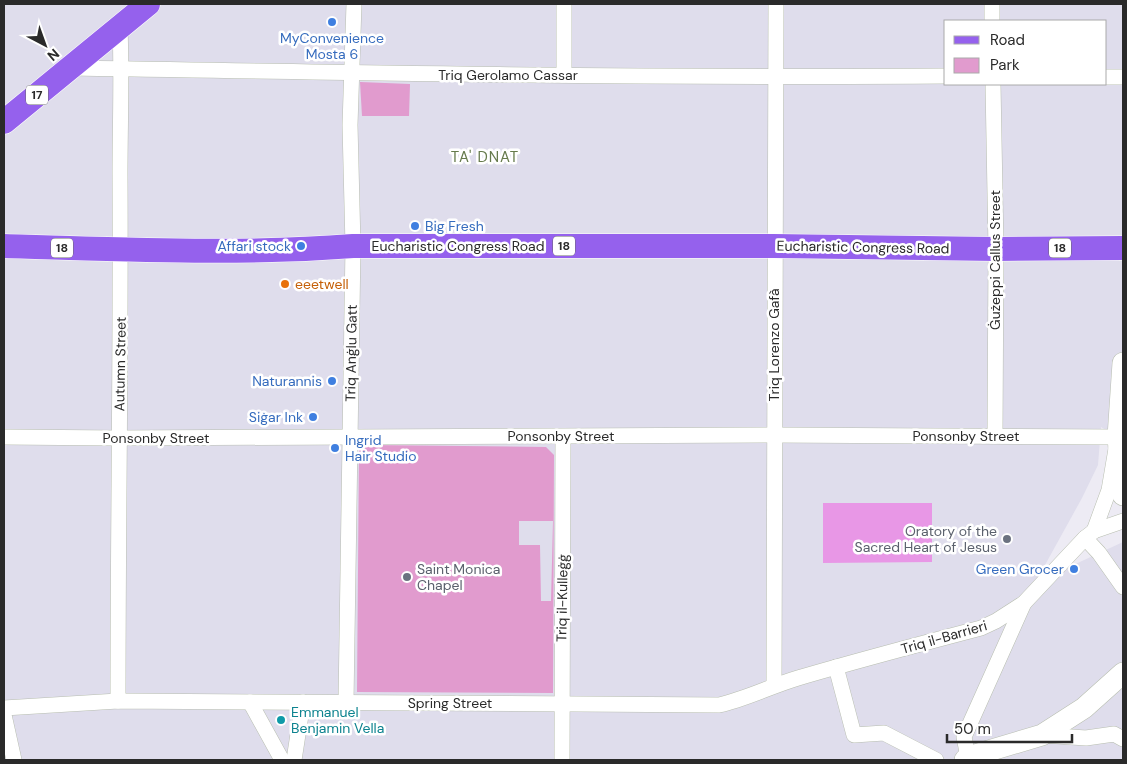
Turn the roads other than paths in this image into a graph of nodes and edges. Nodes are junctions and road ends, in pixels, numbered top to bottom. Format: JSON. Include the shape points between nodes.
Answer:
{"nodes":[{"id":1,"x":148,"y":4,"type":"edge"},
{"id":2,"x":354,"y":4,"type":"edge"},
{"id":3,"x":564,"y":4,"type":"edge"},
{"id":4,"x":776,"y":4,"type":"edge"},
{"id":5,"x":992,"y":4,"type":"edge"},
{"id":6,"x":992,"y":20,"type":"edge"},
{"id":7,"x":120,"y":27,"type":"junction"},
{"id":8,"x":71,"y":68,"type":"junction"},
{"id":9,"x":122,"y":69,"type":"junction"},
{"id":10,"x":351,"y":72,"type":"junction"},
{"id":11,"x":564,"y":75,"type":"junction"},
{"id":12,"x":944,"y":76,"type":"edge"},
{"id":13,"x":777,"y":77,"type":"junction"},
{"id":14,"x":1107,"y":77,"type":"edge"},
{"id":15,"x":1123,"y":77,"type":"edge"},
{"id":16,"x":992,"y":85,"type":"edge"},
{"id":17,"x":4,"y":122,"type":"edge"},
{"id":18,"x":4,"y":246,"type":"edge"},
{"id":19,"x":352,"y":246,"type":"junction"},
{"id":20,"x":774,"y":246,"type":"junction"},
{"id":21,"x":1123,"y":248,"type":"edge"},
{"id":22,"x":996,"y":249,"type":"junction"},
{"id":23,"x":121,"y":250,"type":"junction"},
{"id":24,"x":1123,"y":363,"type":"edge"},
{"id":25,"x":773,"y":435,"type":"junction"},
{"id":26,"x":351,"y":436,"type":"junction"},
{"id":27,"x":563,"y":436,"type":"junction"},
{"id":28,"x":995,"y":436,"type":"junction"},
{"id":29,"x":4,"y":437,"type":"edge"},
{"id":30,"x":1118,"y":437,"type":"junction"},
{"id":31,"x":118,"y":438,"type":"junction"},
{"id":32,"x":1123,"y":495,"type":"edge"},
{"id":33,"x":1123,"y":520,"type":"edge"},
{"id":34,"x":1089,"y":535,"type":"junction"},
{"id":35,"x":1123,"y":588,"type":"edge"},
{"id":36,"x":1024,"y":603,"type":"junction"},
{"id":37,"x":836,"y":667,"type":"junction"},
{"id":38,"x":1123,"y":673,"type":"edge"},
{"id":39,"x":774,"y":685,"type":"junction"},
{"id":40,"x":118,"y":701,"type":"junction"},
{"id":41,"x":250,"y":702,"type":"junction"},
{"id":42,"x":303,"y":702,"type":"junction"},
{"id":43,"x":346,"y":702,"type":"junction"},
{"id":44,"x":561,"y":704,"type":"junction"},
{"id":45,"x":4,"y":708,"type":"edge"},
{"id":46,"x":4,"y":715,"type":"edge"},
{"id":47,"x":1042,"y":735,"type":"junction"},
{"id":48,"x":1123,"y":739,"type":"edge"},
{"id":49,"x":966,"y":758,"type":"edge"},
{"id":50,"x":14,"y":760,"type":"edge"},
{"id":51,"x":282,"y":760,"type":"edge"},
{"id":52,"x":294,"y":760,"type":"edge"},
{"id":53,"x":562,"y":760,"type":"edge"},
{"id":54,"x":936,"y":760,"type":"edge"}],
"edges":[{"from":1,"to":7,"type":"main road","number":"17"},
{"from":2,"to":10,"type":"street","name":"Triq Anġlu Gatt"},
{"from":3,"to":11,"type":"street"},
{"from":4,"to":13,"type":"street","name":"Triq Lorenzo Gafà"},
{"from":5,"to":6,"type":"street"},
{"from":7,"to":8,"type":"main road","number":"17"},
{"from":7,"to":9,"type":"street","name":"Autumn Street"},
{"from":8,"to":9,"type":"street","name":"Triq Gerolamo Cassar"},
{"from":8,"to":17,"type":"main road","number":"17"},
{"from":9,"to":10,"type":"street","name":"Triq Gerolamo Cassar"},
{"from":9,"to":23,"type":"street","name":"Autumn Street"},
{"from":10,"to":11,"type":"street","name":"Triq Gerolamo Cassar"},
{"from":10,"to":19,"type":"street","name":"Triq Anġlu Gatt"},
{"from":11,"to":13,"type":"street","name":"Triq Gerolamo Cassar"},
{"from":12,"to":13,"type":"street","name":"Triq Gerolamo Cassar"},
{"from":13,"to":20,"type":"street","name":"Triq Lorenzo Gafà"},
{"from":14,"to":15,"type":"street"},
{"from":16,"to":22,"type":"street","name":"Ġużeppi Callus Street"},
{"from":18,"to":23,"type":"main road","name":"Eucharistic Congress Road","number":"18"},
{"from":19,"to":20,"type":"main road","name":"Eucharistic Congress Road","number":"18"},
{"from":19,"to":23,"type":"main road","name":"Eucharistic Congress Road","number":"18","via":[[290,250]]},
{"from":19,"to":26,"type":"street","name":"Triq Anġlu Gatt"},
{"from":20,"to":22,"type":"main road","name":"Eucharistic Congress Road","number":"18"},
{"from":20,"to":25,"type":"street","name":"Triq Lorenzo Gafà"},
{"from":21,"to":22,"type":"main road","name":"Eucharistic Congress Road","number":"18"},
{"from":22,"to":28,"type":"street","name":"Ġużeppi Callus Street"},
{"from":23,"to":31,"type":"street","name":"Autumn Street"},
{"from":24,"to":30,"type":"street"},
{"from":25,"to":27,"type":"street","name":"Ponsonby Street"},
{"from":25,"to":28,"type":"street","name":"Ponsonby Street"},
{"from":25,"to":39,"type":"street","name":"Triq Lorenzo Gafà"},
{"from":26,"to":27,"type":"street","name":"Ponsonby Street"},
{"from":26,"to":31,"type":"street","name":"Ponsonby Street"},
{"from":26,"to":43,"type":"street","name":"Triq Anġlu Gatt"},
{"from":27,"to":44,"type":"street","name":"Triq il-Kulleġġ"},
{"from":28,"to":30,"type":"street","name":"Ponsonby Street"},
{"from":29,"to":31,"type":"street","name":"Ponsonby Street"},
{"from":30,"to":32,"type":"street"},
{"from":30,"to":34,"type":"street","via":[[1109,490]]},
{"from":31,"to":40,"type":"street","name":"Autumn Street"},
{"from":33,"to":34,"type":"street"},
{"from":34,"to":35,"type":"street"},
{"from":34,"to":36,"type":"street","name":"Triq il-Barrieri"},
{"from":36,"to":37,"type":"street","name":"Triq il-Barrieri","via":[[981,628]]},
{"from":36,"to":49,"type":"street","via":[[964,737]]},
{"from":37,"to":39,"type":"street","name":"Triq il-Barrieri"},
{"from":37,"to":54,"type":"street","via":[[854,736],[884,733]]},
{"from":38,"to":47,"type":"street","via":[[1084,708]]},
{"from":39,"to":44,"type":"street","name":"Spring Street","via":[[719,705]]},
{"from":40,"to":41,"type":"street","name":"Spring Street"},
{"from":40,"to":45,"type":"street","name":"Spring Street"},
{"from":41,"to":42,"type":"street","name":"Spring Street"},
{"from":41,"to":51,"type":"street"},
{"from":42,"to":43,"type":"street","name":"Spring Street"},
{"from":42,"to":52,"type":"street"},
{"from":43,"to":44,"type":"street","name":"Spring Street"},
{"from":44,"to":53,"type":"street","name":"Triq il-Kulleġġ"},
{"from":46,"to":50,"type":"street"},
{"from":47,"to":48,"type":"street","via":[[1086,738],[1114,734]]},
{"from":47,"to":49,"type":"street"}]}
